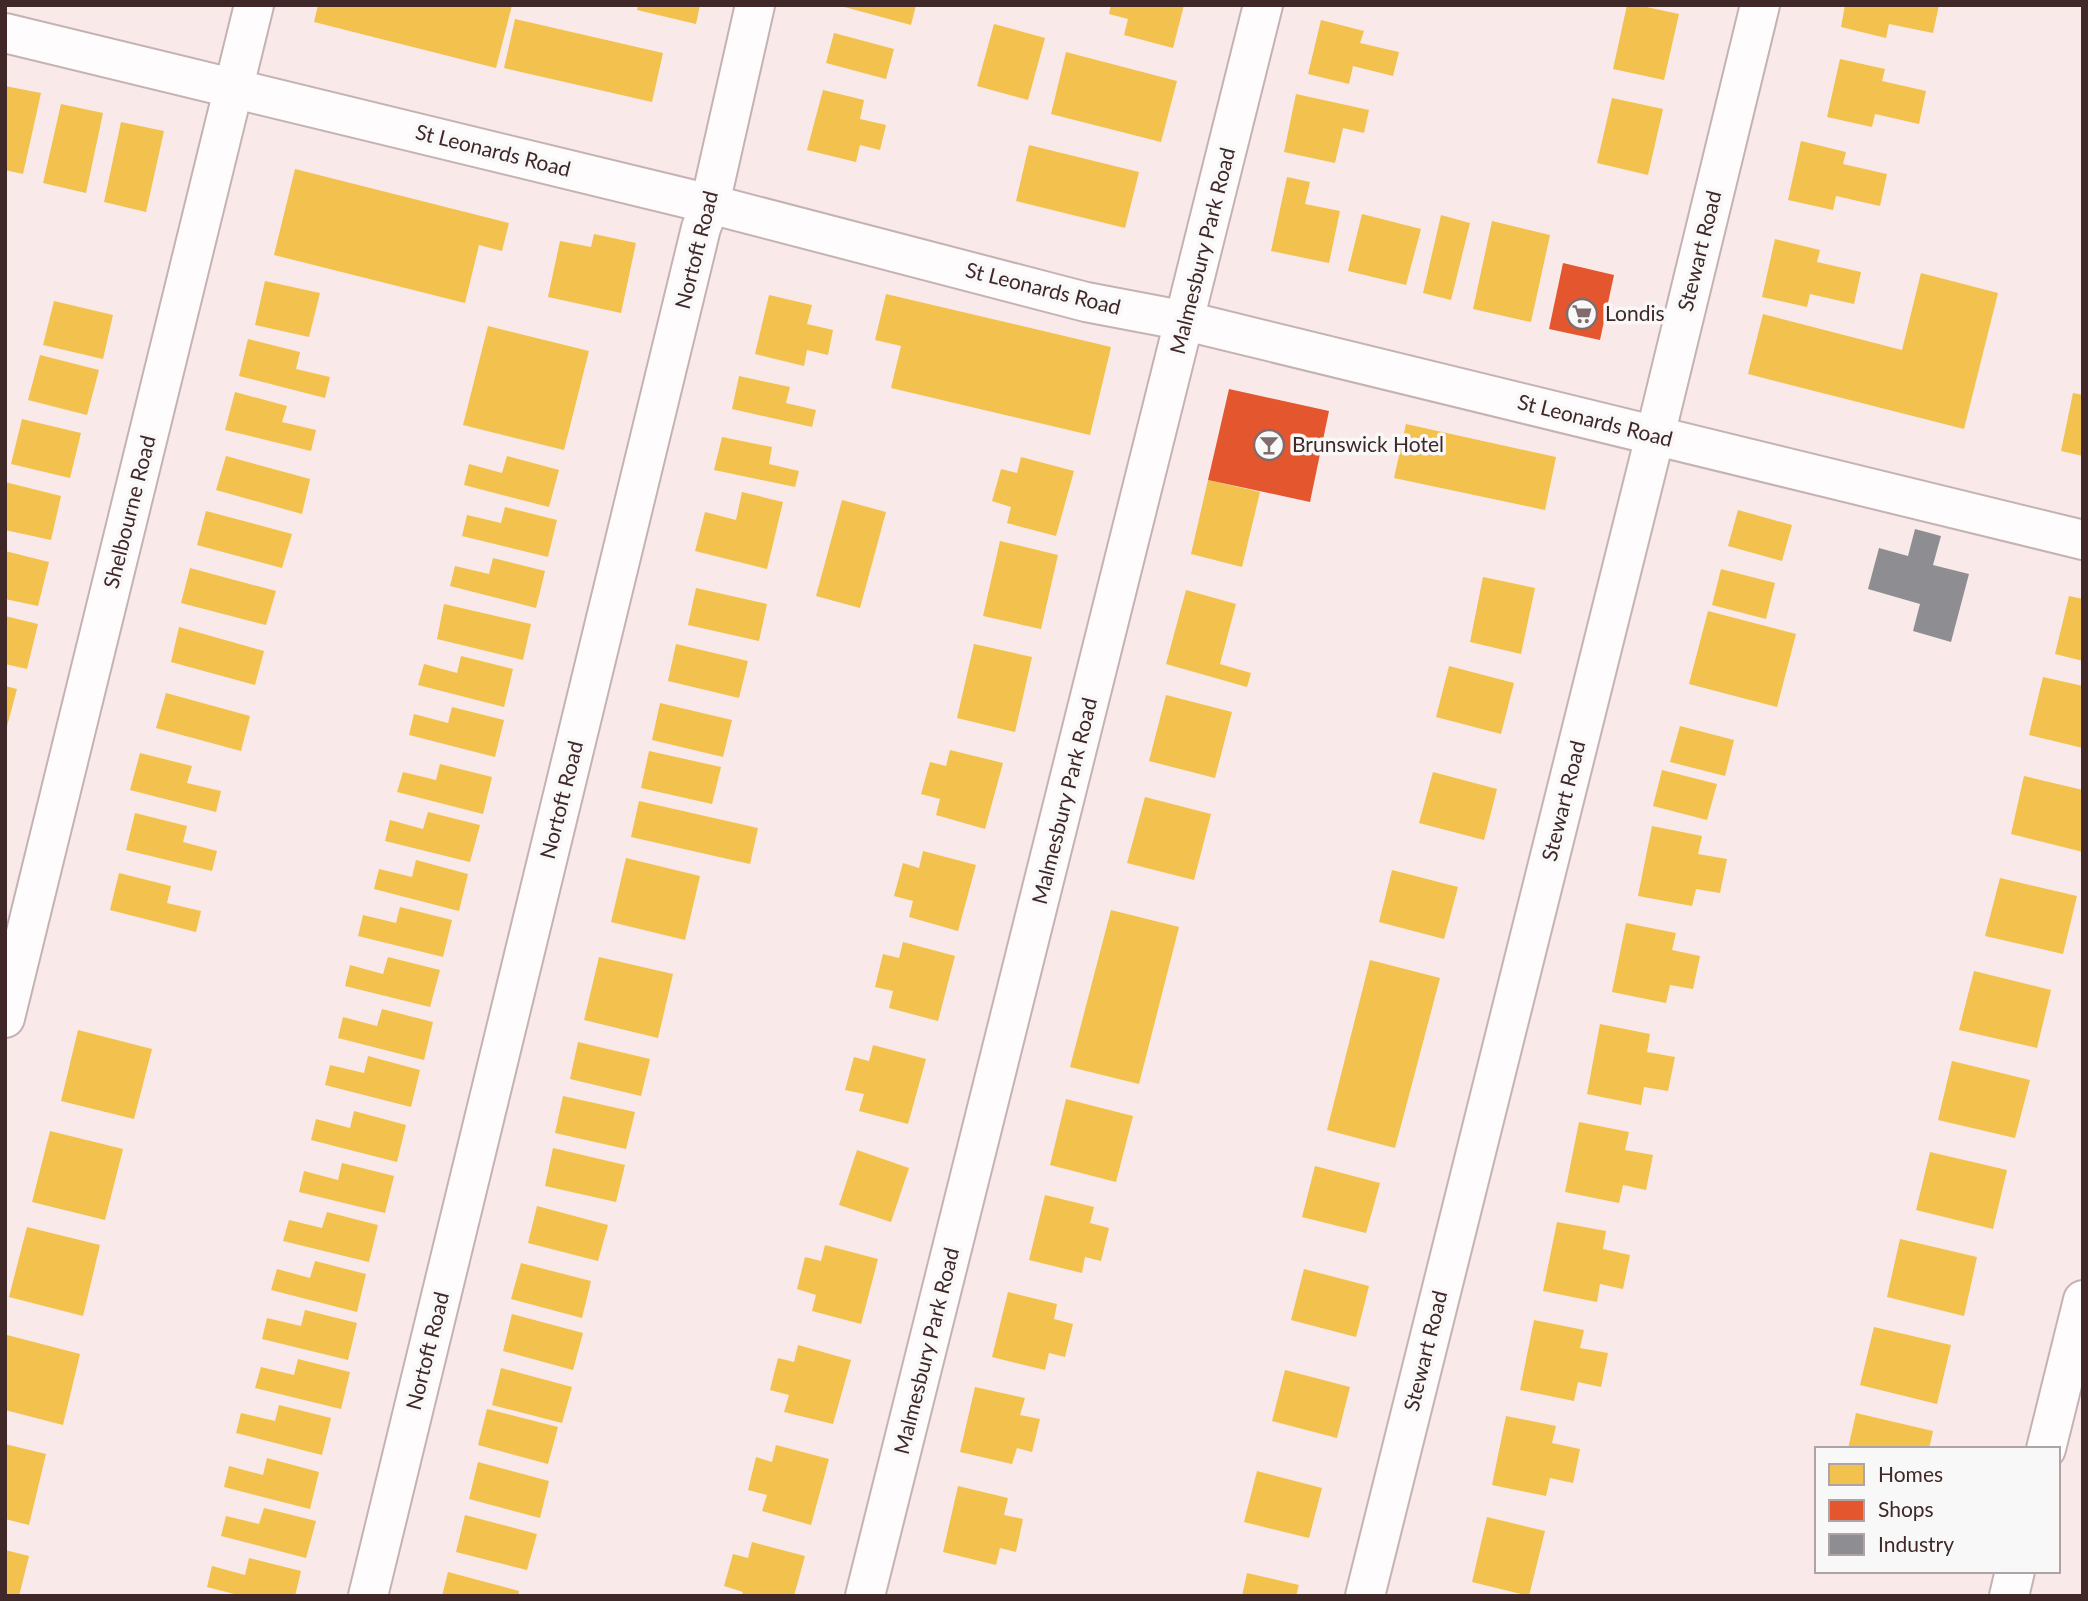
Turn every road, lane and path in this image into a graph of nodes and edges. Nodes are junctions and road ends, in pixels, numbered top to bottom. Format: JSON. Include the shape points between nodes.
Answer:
{"nodes":[{"id":1,"x":254,"y":5,"type":"edge"},
{"id":2,"x":755,"y":5,"type":"edge"},
{"id":3,"x":1263,"y":5,"type":"edge"},
{"id":4,"x":1760,"y":5,"type":"edge"},
{"id":5,"x":5,"y":33,"type":"edge"},
{"id":6,"x":233,"y":89,"type":"junction"},
{"id":7,"x":710,"y":204,"type":"junction"},
{"id":8,"x":1186,"y":321,"type":"junction"},
{"id":9,"x":1655,"y":436,"type":"junction"},
{"id":10,"x":2083,"y":540,"type":"edge"},
{"id":11,"x":5,"y":1018,"type":"edge"},
{"id":12,"x":2083,"y":1300,"type":"edge"},
{"id":13,"x":2046,"y":1447,"type":"edge"},
{"id":14,"x":2015,"y":1573,"type":"edge"},
{"id":15,"x":368,"y":1596,"type":"edge"},
{"id":16,"x":865,"y":1596,"type":"edge"},
{"id":17,"x":1364,"y":1596,"type":"edge"},
{"id":18,"x":2009,"y":1596,"type":"edge"}],
"edges":[{"from":1,"to":6,"type":"street","name":"Shelbourne Road"},
{"from":2,"to":7,"type":"street","name":"Nortoft Road"},
{"from":3,"to":8,"type":"street","name":"Malmesbury Park Road"},
{"from":4,"to":9,"type":"street","name":"Stewart Road"},
{"from":5,"to":6,"type":"street","name":"St Leonards Road"},
{"from":6,"to":7,"type":"street","name":"St Leonards Road"},
{"from":6,"to":11,"type":"street","name":"Shelbourne Road"},
{"from":7,"to":8,"type":"street","name":"St Leonards Road","via":[[1086,302]]},
{"from":7,"to":15,"type":"street","name":"Nortoft Road"},
{"from":8,"to":9,"type":"street","name":"St Leonards Road"},
{"from":8,"to":16,"type":"street","name":"Malmesbury Park Road"},
{"from":9,"to":10,"type":"street","name":"St Leonards Road"},
{"from":9,"to":17,"type":"street","name":"Stewart Road"},
{"from":12,"to":13,"type":"street"},
{"from":14,"to":18,"type":"street"}]}
